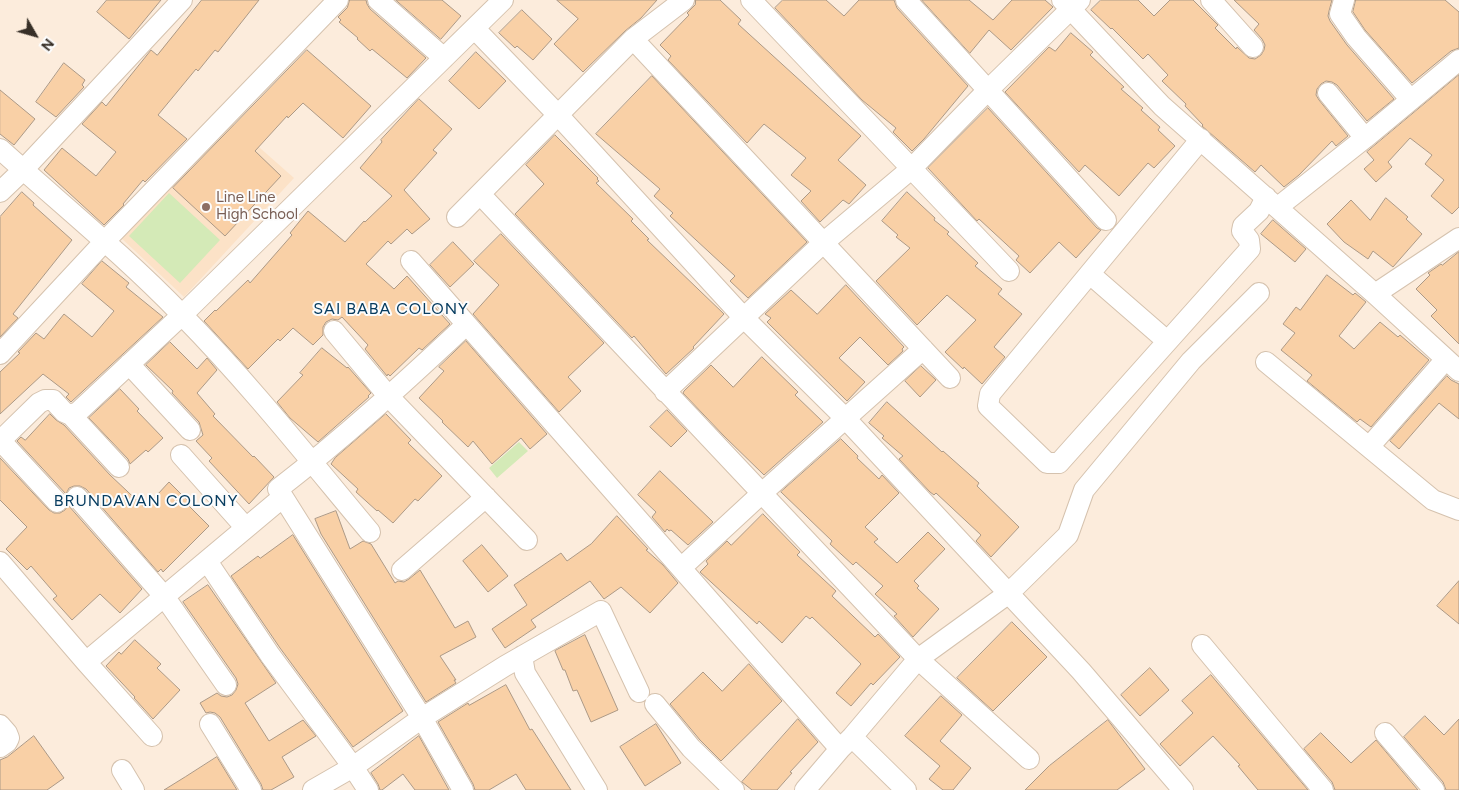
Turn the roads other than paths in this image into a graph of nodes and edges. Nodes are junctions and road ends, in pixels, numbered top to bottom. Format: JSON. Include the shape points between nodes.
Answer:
{"nodes":[{"id":1,"x":182,"y":0,"type":"edge"},
{"id":2,"x":338,"y":0,"type":"edge"},
{"id":3,"x":378,"y":0,"type":"edge"},
{"id":4,"x":503,"y":0,"type":"edge"},
{"id":5,"x":684,"y":0,"type":"edge"},
{"id":6,"x":750,"y":0,"type":"edge"},
{"id":7,"x":906,"y":0,"type":"edge"},
{"id":8,"x":1210,"y":0,"type":"edge"},
{"id":9,"x":1344,"y":0,"type":"edge"},
{"id":10,"x":1071,"y":3,"type":"edge"},
{"id":11,"x":475,"y":29,"type":"junction"},
{"id":12,"x":633,"y":39,"type":"junction"},
{"id":13,"x":1253,"y":47,"type":"dead end"},
{"id":14,"x":444,"y":58,"type":"junction"},
{"id":15,"x":1459,"y":60,"type":"edge"},
{"id":16,"x":988,"y":90,"type":"junction"},
{"id":17,"x":1328,"y":93,"type":"dead end"},
{"id":18,"x":1411,"y":100,"type":"junction"},
{"id":19,"x":558,"y":115,"type":"junction"},
{"id":20,"x":1365,"y":138,"type":"junction"},
{"id":21,"x":1197,"y":144,"type":"junction"},
{"id":22,"x":0,"y":149,"type":"edge"},
{"id":23,"x":911,"y":169,"type":"junction"},
{"id":24,"x":23,"y":170,"type":"junction"},
{"id":25,"x":0,"y":192,"type":"edge"},
{"id":26,"x":480,"y":194,"type":"junction"},
{"id":27,"x":1268,"y":205,"type":"junction"},
{"id":28,"x":457,"y":217,"type":"dead end"},
{"id":29,"x":1106,"y":220,"type":"dead end"},
{"id":30,"x":1459,"y":238,"type":"edge"},
{"id":31,"x":105,"y":241,"type":"junction"},
{"id":32,"x":824,"y":243,"type":"junction"},
{"id":33,"x":411,"y":261,"type":"dead end"},
{"id":34,"x":1009,"y":271,"type":"dead end"},
{"id":35,"x":1090,"y":274,"type":"junction"},
{"id":36,"x":1259,"y":294,"type":"dead end"},
{"id":37,"x":1375,"y":294,"type":"junction"},
{"id":38,"x":182,"y":314,"type":"junction"},
{"id":39,"x":744,"y":318,"type":"junction"},
{"id":40,"x":466,"y":325,"type":"junction"},
{"id":41,"x":334,"y":331,"type":"dead end"},
{"id":42,"x":1167,"y":341,"type":"junction"},
{"id":43,"x":923,"y":350,"type":"junction"},
{"id":44,"x":0,"y":354,"type":"edge"},
{"id":45,"x":1266,"y":362,"type":"dead end"},
{"id":46,"x":129,"y":364,"type":"junction"},
{"id":47,"x":1452,"y":365,"type":"edge"},
{"id":48,"x":950,"y":378,"type":"dead end"},
{"id":49,"x":665,"y":392,"type":"junction"},
{"id":50,"x":389,"y":397,"type":"junction"},
{"id":51,"x":71,"y":415,"type":"junction"},
{"id":52,"x":845,"y":418,"type":"junction"},
{"id":53,"x":190,"y":430,"type":"dead end"},
{"id":54,"x":0,"y":440,"type":"edge"},
{"id":55,"x":1369,"y":447,"type":"junction"},
{"id":56,"x":181,"y":455,"type":"dead end"},
{"id":57,"x":312,"y":462,"type":"junction"},
{"id":58,"x":120,"y":467,"type":"dead end"},
{"id":59,"x":761,"y":494,"type":"junction"},
{"id":60,"x":76,"y":497,"type":"dead end"},
{"id":61,"x":283,"y":497,"type":"junction"},
{"id":62,"x":486,"y":497,"type":"junction"},
{"id":63,"x":57,"y":502,"type":"dead end"},
{"id":64,"x":1459,"y":510,"type":"edge"},
{"id":65,"x":246,"y":528,"type":"junction"},
{"id":66,"x":370,"y":532,"type":"dead end"},
{"id":67,"x":527,"y":540,"type":"dead end"},
{"id":68,"x":207,"y":561,"type":"junction"},
{"id":69,"x":0,"y":562,"type":"edge"},
{"id":70,"x":681,"y":568,"type":"junction"},
{"id":71,"x":402,"y":570,"type":"dead end"},
{"id":72,"x":1008,"y":593,"type":"junction"},
{"id":73,"x":164,"y":596,"type":"junction"},
{"id":74,"x":1202,"y":645,"type":"dead end"},
{"id":75,"x":522,"y":656,"type":"junction"},
{"id":76,"x":918,"y":659,"type":"junction"},
{"id":77,"x":86,"y":662,"type":"junction"},
{"id":78,"x":226,"y":685,"type":"dead end"},
{"id":79,"x":422,"y":718,"type":"junction"},
{"id":80,"x":210,"y":724,"type":"dead end"},
{"id":81,"x":0,"y":725,"type":"edge"},
{"id":82,"x":1385,"y":733,"type":"dead end"},
{"id":83,"x":152,"y":736,"type":"dead end"},
{"id":84,"x":846,"y":743,"type":"junction"},
{"id":85,"x":0,"y":747,"type":"edge"},
{"id":86,"x":1029,"y":760,"type":"dead end"},
{"id":87,"x":353,"y":767,"type":"junction"},
{"id":88,"x":122,"y":770,"type":"dead end"},
{"id":89,"x":134,"y":790,"type":"edge"},
{"id":90,"x":251,"y":790,"type":"edge"},
{"id":91,"x":313,"y":790,"type":"edge"},
{"id":92,"x":368,"y":790,"type":"edge"},
{"id":93,"x":464,"y":790,"type":"edge"},
{"id":94,"x":597,"y":790,"type":"edge"},
{"id":95,"x":734,"y":790,"type":"edge"},
{"id":96,"x":805,"y":790,"type":"edge"},
{"id":97,"x":906,"y":790,"type":"edge"},
{"id":98,"x":1183,"y":790,"type":"edge"},
{"id":99,"x":1323,"y":790,"type":"edge"},
{"id":100,"x":1434,"y":790,"type":"edge"}],
"edges":[{"from":1,"to":24,"type":"street"},
{"from":2,"to":31,"type":"street"},
{"from":3,"to":14,"type":"street"},
{"from":4,"to":11,"type":"street"},
{"from":5,"to":12,"type":"street"},
{"from":6,"to":23,"type":"street"},
{"from":7,"to":16,"type":"street"},
{"from":8,"to":13,"type":"street"},
{"from":9,"to":18,"type":"street","via":[[1340,14]]},
{"from":10,"to":16,"type":"street"},
{"from":10,"to":21,"type":"street"},
{"from":11,"to":14,"type":"street"},
{"from":11,"to":19,"type":"street"},
{"from":12,"to":19,"type":"street"},
{"from":12,"to":32,"type":"street"},
{"from":14,"to":38,"type":"street"},
{"from":15,"to":18,"type":"street"},
{"from":16,"to":23,"type":"street"},
{"from":16,"to":29,"type":"street"},
{"from":17,"to":20,"type":"street"},
{"from":18,"to":20,"type":"street"},
{"from":19,"to":26,"type":"street"},
{"from":19,"to":39,"type":"street"},
{"from":20,"to":27,"type":"street"},
{"from":21,"to":27,"type":"street"},
{"from":21,"to":35,"type":"street"},
{"from":22,"to":24,"type":"street"},
{"from":23,"to":32,"type":"street"},
{"from":23,"to":34,"type":"street"},
{"from":24,"to":25,"type":"street"},
{"from":24,"to":31,"type":"street"},
{"from":26,"to":28,"type":"street"},
{"from":26,"to":49,"type":"street"},
{"from":27,"to":37,"type":"street"},
{"from":27,"to":42,"type":"street","via":[[1243,226],[1250,249]]},
{"from":30,"to":37,"type":"street"},
{"from":31,"to":38,"type":"street"},
{"from":31,"to":44,"type":"street"},
{"from":32,"to":39,"type":"street"},
{"from":32,"to":43,"type":"street"},
{"from":33,"to":40,"type":"street"},
{"from":35,"to":42,"type":"street"},
{"from":35,"to":42,"type":"street","via":[[990,394],[988,406],[1047,463],[1058,462]]},
{"from":36,"to":72,"type":"street","via":[[1178,376],[1084,490],[1068,535]]},
{"from":37,"to":47,"type":"street"},
{"from":38,"to":46,"type":"street"},
{"from":38,"to":57,"type":"street"},
{"from":39,"to":49,"type":"street"},
{"from":39,"to":52,"type":"street"},
{"from":40,"to":50,"type":"street"},
{"from":40,"to":70,"type":"street"},
{"from":41,"to":50,"type":"street"},
{"from":43,"to":48,"type":"street"},
{"from":43,"to":52,"type":"street"},
{"from":45,"to":55,"type":"street"},
{"from":46,"to":51,"type":"street"},
{"from":46,"to":53,"type":"street"},
{"from":47,"to":55,"type":"street"},
{"from":49,"to":59,"type":"street"},
{"from":50,"to":57,"type":"street"},
{"from":50,"to":62,"type":"street"},
{"from":51,"to":54,"type":"street","via":[[53,400],[45,400]]},
{"from":51,"to":58,"type":"street"},
{"from":52,"to":59,"type":"street"},
{"from":52,"to":72,"type":"street"},
{"from":54,"to":63,"type":"street"},
{"from":55,"to":64,"type":"street","via":[[1433,500]]},
{"from":56,"to":65,"type":"street"},
{"from":57,"to":61,"type":"street","via":[[278,489]]},
{"from":57,"to":66,"type":"street"},
{"from":59,"to":70,"type":"street"},
{"from":59,"to":76,"type":"street"},
{"from":60,"to":73,"type":"street"},
{"from":61,"to":65,"type":"street"},
{"from":61,"to":79,"type":"street"},
{"from":62,"to":67,"type":"street"},
{"from":62,"to":71,"type":"street"},
{"from":65,"to":68,"type":"street"},
{"from":68,"to":73,"type":"street"},
{"from":68,"to":87,"type":"street","via":[[270,656]]},
{"from":69,"to":77,"type":"street"},
{"from":70,"to":84,"type":"street"},
{"from":72,"to":76,"type":"street"},
{"from":72,"to":98,"type":"street","via":[[1081,670]]},
{"from":73,"to":77,"type":"street"},
{"from":73,"to":78,"type":"street"},
{"from":74,"to":99,"type":"street"},
{"from":75,"to":79,"type":"street"},
{"from":75,"to":94,"type":"street","via":[[525,673]]},
{"from":75,"to":95,"type":"street","via":[[601,611],[647,698]]},
{"from":76,"to":84,"type":"street"},
{"from":76,"to":86,"type":"street"},
{"from":77,"to":83,"type":"street"},
{"from":79,"to":87,"type":"street"},
{"from":79,"to":93,"type":"street"},
{"from":80,"to":90,"type":"street"},
{"from":81,"to":85,"type":"street","via":[[9,738]]},
{"from":82,"to":100,"type":"street"},
{"from":84,"to":96,"type":"street"},
{"from":84,"to":97,"type":"street"},
{"from":87,"to":91,"type":"street"},
{"from":87,"to":92,"type":"street"},
{"from":88,"to":89,"type":"street"}]}
